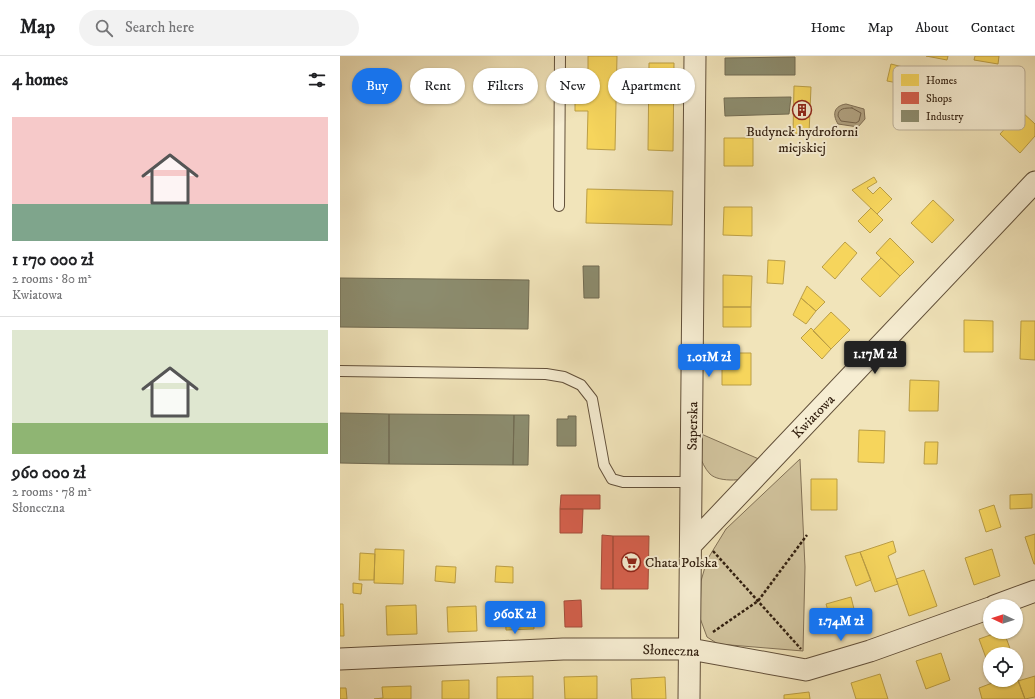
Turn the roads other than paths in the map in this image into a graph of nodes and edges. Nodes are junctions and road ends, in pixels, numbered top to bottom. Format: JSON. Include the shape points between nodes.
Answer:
{"nodes":[{"id":1,"x":560,"y":56,"type":"edge"},
{"id":2,"x":695,"y":56,"type":"edge"},
{"id":3,"x":1035,"y":182,"type":"edge"},
{"id":4,"x":559,"y":206,"type":"dead end"},
{"id":5,"x":340,"y":371,"type":"edge"},
{"id":6,"x":691,"y":482,"type":"junction"},
{"id":7,"x":691,"y":545,"type":"junction"},
{"id":8,"x":1035,"y":591,"type":"edge"},
{"id":9,"x":1013,"y":599,"type":"edge"},
{"id":10,"x":983,"y":611,"type":"edge"},
{"id":11,"x":690,"y":649,"type":"junction"},
{"id":12,"x":340,"y":659,"type":"edge"},
{"id":13,"x":689,"y":699,"type":"edge"}],
"edges":[{"from":1,"to":4,"type":"lane"},
{"from":2,"to":6,"type":"street","name":"Saperska"},
{"from":3,"to":7,"type":"street","name":"Kwiatowa"},
{"from":5,"to":6,"type":"lane","via":[[546,374],[564,377],[581,385],[592,399],[604,465],[612,479],[623,482]]},
{"from":6,"to":7,"type":"street","name":"Saperska"},
{"from":7,"to":11,"type":"street","name":"Saperska"},
{"from":8,"to":9,"type":"street"},
{"from":10,"to":11,"type":"street","name":"Słoneczna","via":[[870,651],[806,670]]},
{"from":11,"to":12,"type":"street","name":"Słoneczna","via":[[563,649]]},
{"from":11,"to":13,"type":"street","name":"Saperska"}]}
